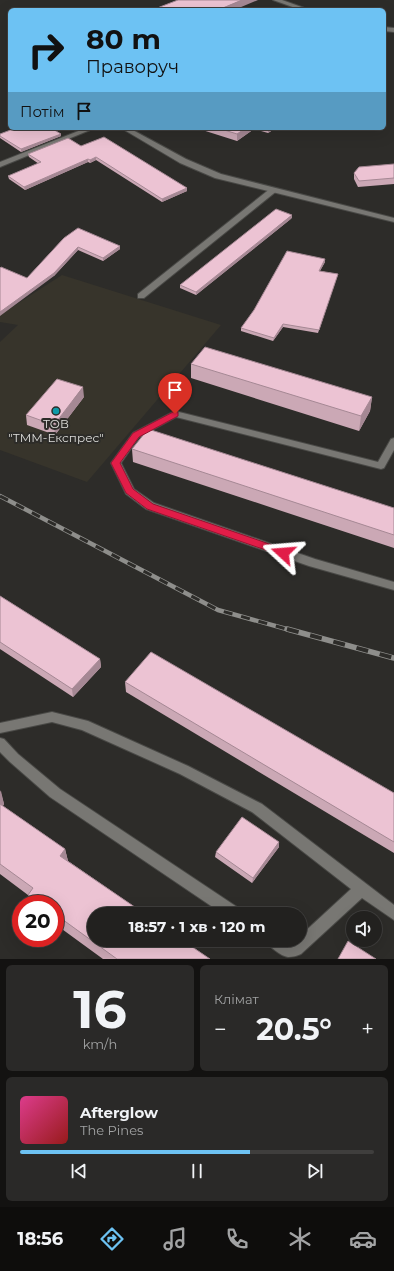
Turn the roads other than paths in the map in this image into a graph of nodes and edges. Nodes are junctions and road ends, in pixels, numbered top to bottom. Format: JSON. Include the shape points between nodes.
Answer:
{"nodes":[{"id":1,"x":276,"y":0,"type":"edge"},
{"id":2,"x":301,"y":8,"type":"edge"},
{"id":3,"x":87,"y":130,"type":"edge"},
{"id":4,"x":128,"y":130,"type":"edge"},
{"id":5,"x":0,"y":165,"type":"edge"},
{"id":6,"x":274,"y":190,"type":"junction"},
{"id":7,"x":394,"y":220,"type":"edge"},
{"id":8,"x":141,"y":296,"type":"dead end"},
{"id":9,"x":394,"y":441,"type":"edge"},
{"id":10,"x":394,"y":586,"type":"edge"},
{"id":11,"x":0,"y":728,"type":"edge"},
{"id":12,"x":0,"y":743,"type":"edge"},
{"id":13,"x":361,"y":888,"type":"junction"},
{"id":14,"x":225,"y":907,"type":"edge"},
{"id":15,"x":394,"y":913,"type":"edge"},
{"id":16,"x":307,"y":939,"type":"edge"},
{"id":17,"x":284,"y":947,"type":"edge"},
{"id":18,"x":298,"y":947,"type":"edge"}],
"edges":[{"from":1,"to":2,"type":"street"},
{"from":3,"to":5,"type":"street"},
{"from":4,"to":6,"type":"street","via":[[200,169]]},
{"from":6,"to":7,"type":"street"},
{"from":6,"to":8,"type":"street"},
{"from":9,"to":10,"type":"street","via":[[381,466],[175,414],[136,435],[116,463],[130,491],[150,506],[313,563]]},
{"from":11,"to":13,"type":"street","via":[[52,717],[84,725],[184,770],[257,808]]},
{"from":12,"to":14,"type":"street","via":[[55,793]]},
{"from":13,"to":15,"type":"street"},
{"from":13,"to":16,"type":"street"},
{"from":17,"to":18,"type":"street","via":[[288,950]]}]}
